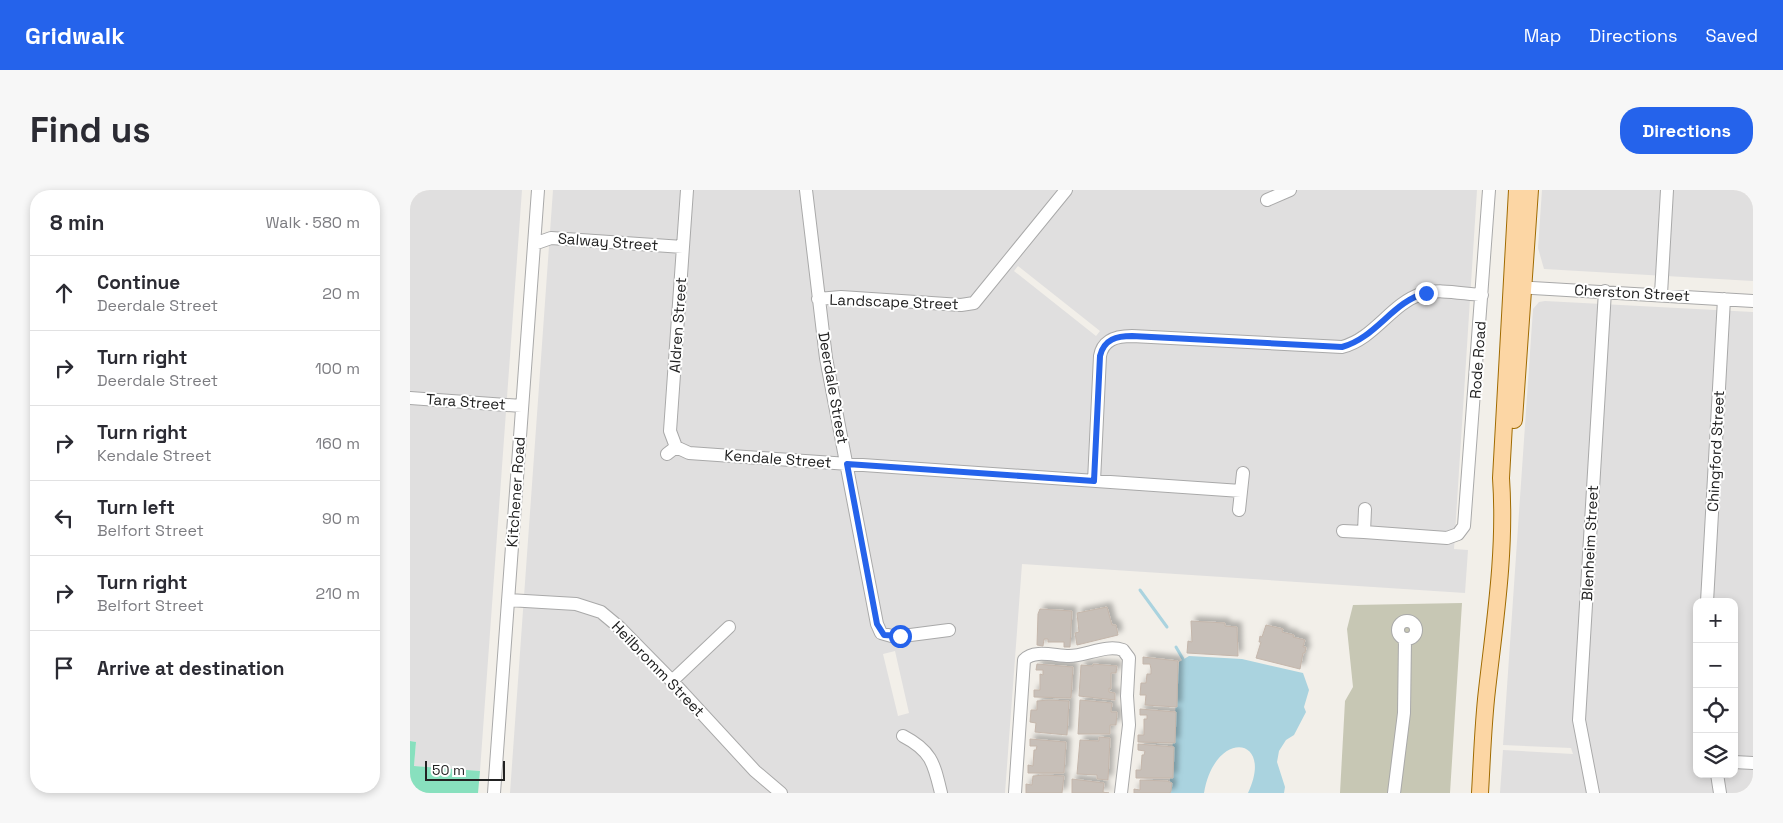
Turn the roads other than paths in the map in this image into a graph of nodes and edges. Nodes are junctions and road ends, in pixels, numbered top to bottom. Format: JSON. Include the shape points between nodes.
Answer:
{"nodes":[{"id":1,"x":538,"y":190,"type":"edge"},
{"id":2,"x":687,"y":190,"type":"edge"},
{"id":3,"x":806,"y":190,"type":"edge"},
{"id":4,"x":1066,"y":190,"type":"edge"},
{"id":5,"x":1290,"y":190,"type":"edge"},
{"id":6,"x":1489,"y":190,"type":"edge"},
{"id":7,"x":1517,"y":190,"type":"edge"},
{"id":8,"x":1530,"y":190,"type":"edge"},
{"id":9,"x":1667,"y":190,"type":"edge"},
{"id":10,"x":1267,"y":200,"type":"dead end"},
{"id":11,"x":534,"y":244,"type":"junction"},
{"id":12,"x":683,"y":247,"type":"junction"},
{"id":13,"x":1517,"y":287,"type":"junction"},
{"id":14,"x":1605,"y":291,"type":"junction"},
{"id":15,"x":1661,"y":294,"type":"junction"},
{"id":16,"x":1482,"y":295,"type":"junction"},
{"id":17,"x":818,"y":299,"type":"junction"},
{"id":18,"x":1724,"y":299,"type":"junction"},
{"id":19,"x":1753,"y":301,"type":"edge"},
{"id":20,"x":410,"y":398,"type":"edge"},
{"id":21,"x":522,"y":406,"type":"junction"},
{"id":22,"x":671,"y":450,"type":"joint"},
{"id":23,"x":847,"y":464,"type":"junction"},
{"id":24,"x":1243,"y":473,"type":"dead end"},
{"id":25,"x":1094,"y":481,"type":"junction"},
{"id":26,"x":1241,"y":491,"type":"junction"},
{"id":27,"x":1365,"y":509,"type":"dead end"},
{"id":28,"x":1240,"y":510,"type":"dead end"},
{"id":29,"x":1343,"y":531,"type":"dead end"},
{"id":30,"x":1364,"y":532,"type":"junction"},
{"id":31,"x":1707,"y":598,"type":"edge"},
{"id":32,"x":508,"y":600,"type":"junction"},
{"id":33,"x":729,"y":627,"type":"dead end"},
{"id":34,"x":949,"y":630,"type":"dead end"},
{"id":35,"x":1405,"y":639,"type":"dead end"},
{"id":36,"x":672,"y":681,"type":"junction"},
{"id":37,"x":903,"y":736,"type":"dead end"},
{"id":38,"x":1738,"y":762,"type":"edge"},
{"id":39,"x":1753,"y":763,"type":"edge"},
{"id":40,"x":1718,"y":778,"type":"edge"},
{"id":41,"x":494,"y":793,"type":"edge"},
{"id":42,"x":781,"y":793,"type":"edge"},
{"id":43,"x":941,"y":793,"type":"edge"},
{"id":44,"x":1015,"y":793,"type":"edge"},
{"id":45,"x":1121,"y":793,"type":"edge"},
{"id":46,"x":1394,"y":793,"type":"edge"},
{"id":47,"x":1480,"y":793,"type":"edge"},
{"id":48,"x":1593,"y":793,"type":"edge"},
{"id":49,"x":1720,"y":793,"type":"edge"}],
"edges":[{"from":1,"to":11,"type":"street","name":"Kitchener Road"},
{"from":2,"to":12,"type":"street","name":"Aldren Street"},
{"from":3,"to":17,"type":"street","name":"Deerdale Street"},
{"from":4,"to":17,"type":"street","name":"Landscape Street","via":[[974,303],[961,305],[841,297]]},
{"from":5,"to":10,"type":"street"},
{"from":6,"to":16,"type":"street","name":"Rode Road"},
{"from":7,"to":13,"type":"main road","name":"Rode Road"},
{"from":8,"to":13,"type":"main road","name":"Rode Road"},
{"from":9,"to":15,"type":"street"},
{"from":11,"to":12,"type":"street","name":"Salway Street","via":[[551,238]]},
{"from":11,"to":21,"type":"street","name":"Kitchener Road"},
{"from":12,"to":22,"type":"street","name":"Aldren Street"},
{"from":13,"to":14,"type":"street","name":"Cherston Street"},
{"from":13,"to":47,"type":"main road","name":"Rode Road","via":[[1500,478],[1503,511],[1499,597],[1487,691]]},
{"from":14,"to":15,"type":"street","name":"Cherston Street"},
{"from":14,"to":48,"type":"street","name":"Blenheim Street","via":[[1579,720]]},
{"from":15,"to":18,"type":"street","name":"Cherston Street"},
{"from":16,"to":25,"type":"street","via":[[1420,294],[1363,338],[1342,347],[1132,336],[1111,339],[1102,348],[1100,356]]},
{"from":16,"to":30,"type":"street","name":"Rode Road","via":[[1466,518],[1462,529],[1447,538]]},
{"from":17,"to":23,"type":"street","name":"Deerdale Street"},
{"from":18,"to":19,"type":"street","name":"Cherston Street"},
{"from":18,"to":31,"type":"street","name":"Chingford Street"},
{"from":20,"to":21,"type":"street","name":"Tara Street"},
{"from":21,"to":32,"type":"street","name":"Kitchener Road"},
{"from":22,"to":23,"type":"street","name":"Kendale Street","via":[[689,454]]},
{"from":23,"to":25,"type":"street","name":"Kendale Street"},
{"from":23,"to":34,"type":"street","name":"Deerdale Street","via":[[879,630],[884,635],[895,637]]},
{"from":24,"to":26,"type":"street"},
{"from":25,"to":26,"type":"street","name":"Kendale Street"},
{"from":26,"to":28,"type":"street"},
{"from":27,"to":30,"type":"street"},
{"from":29,"to":30,"type":"street"},
{"from":32,"to":36,"type":"street","name":"Heilbromm Street","via":[[594,608],[611,619]]},
{"from":32,"to":41,"type":"street","name":"Kitchener Road"},
{"from":33,"to":36,"type":"street"},
{"from":35,"to":46,"type":"street","via":[[1404,713]]},
{"from":36,"to":42,"type":"street","name":"Heilbromm Street","via":[[755,770]]},
{"from":37,"to":43,"type":"street","via":[[927,752]]},
{"from":38,"to":39,"type":"street"},
{"from":40,"to":49,"type":"street"},
{"from":44,"to":45,"type":"street","via":[[1024,660],[1033,654],[1072,656],[1114,648],[1125,652],[1129,661],[1129,733]]}]}
